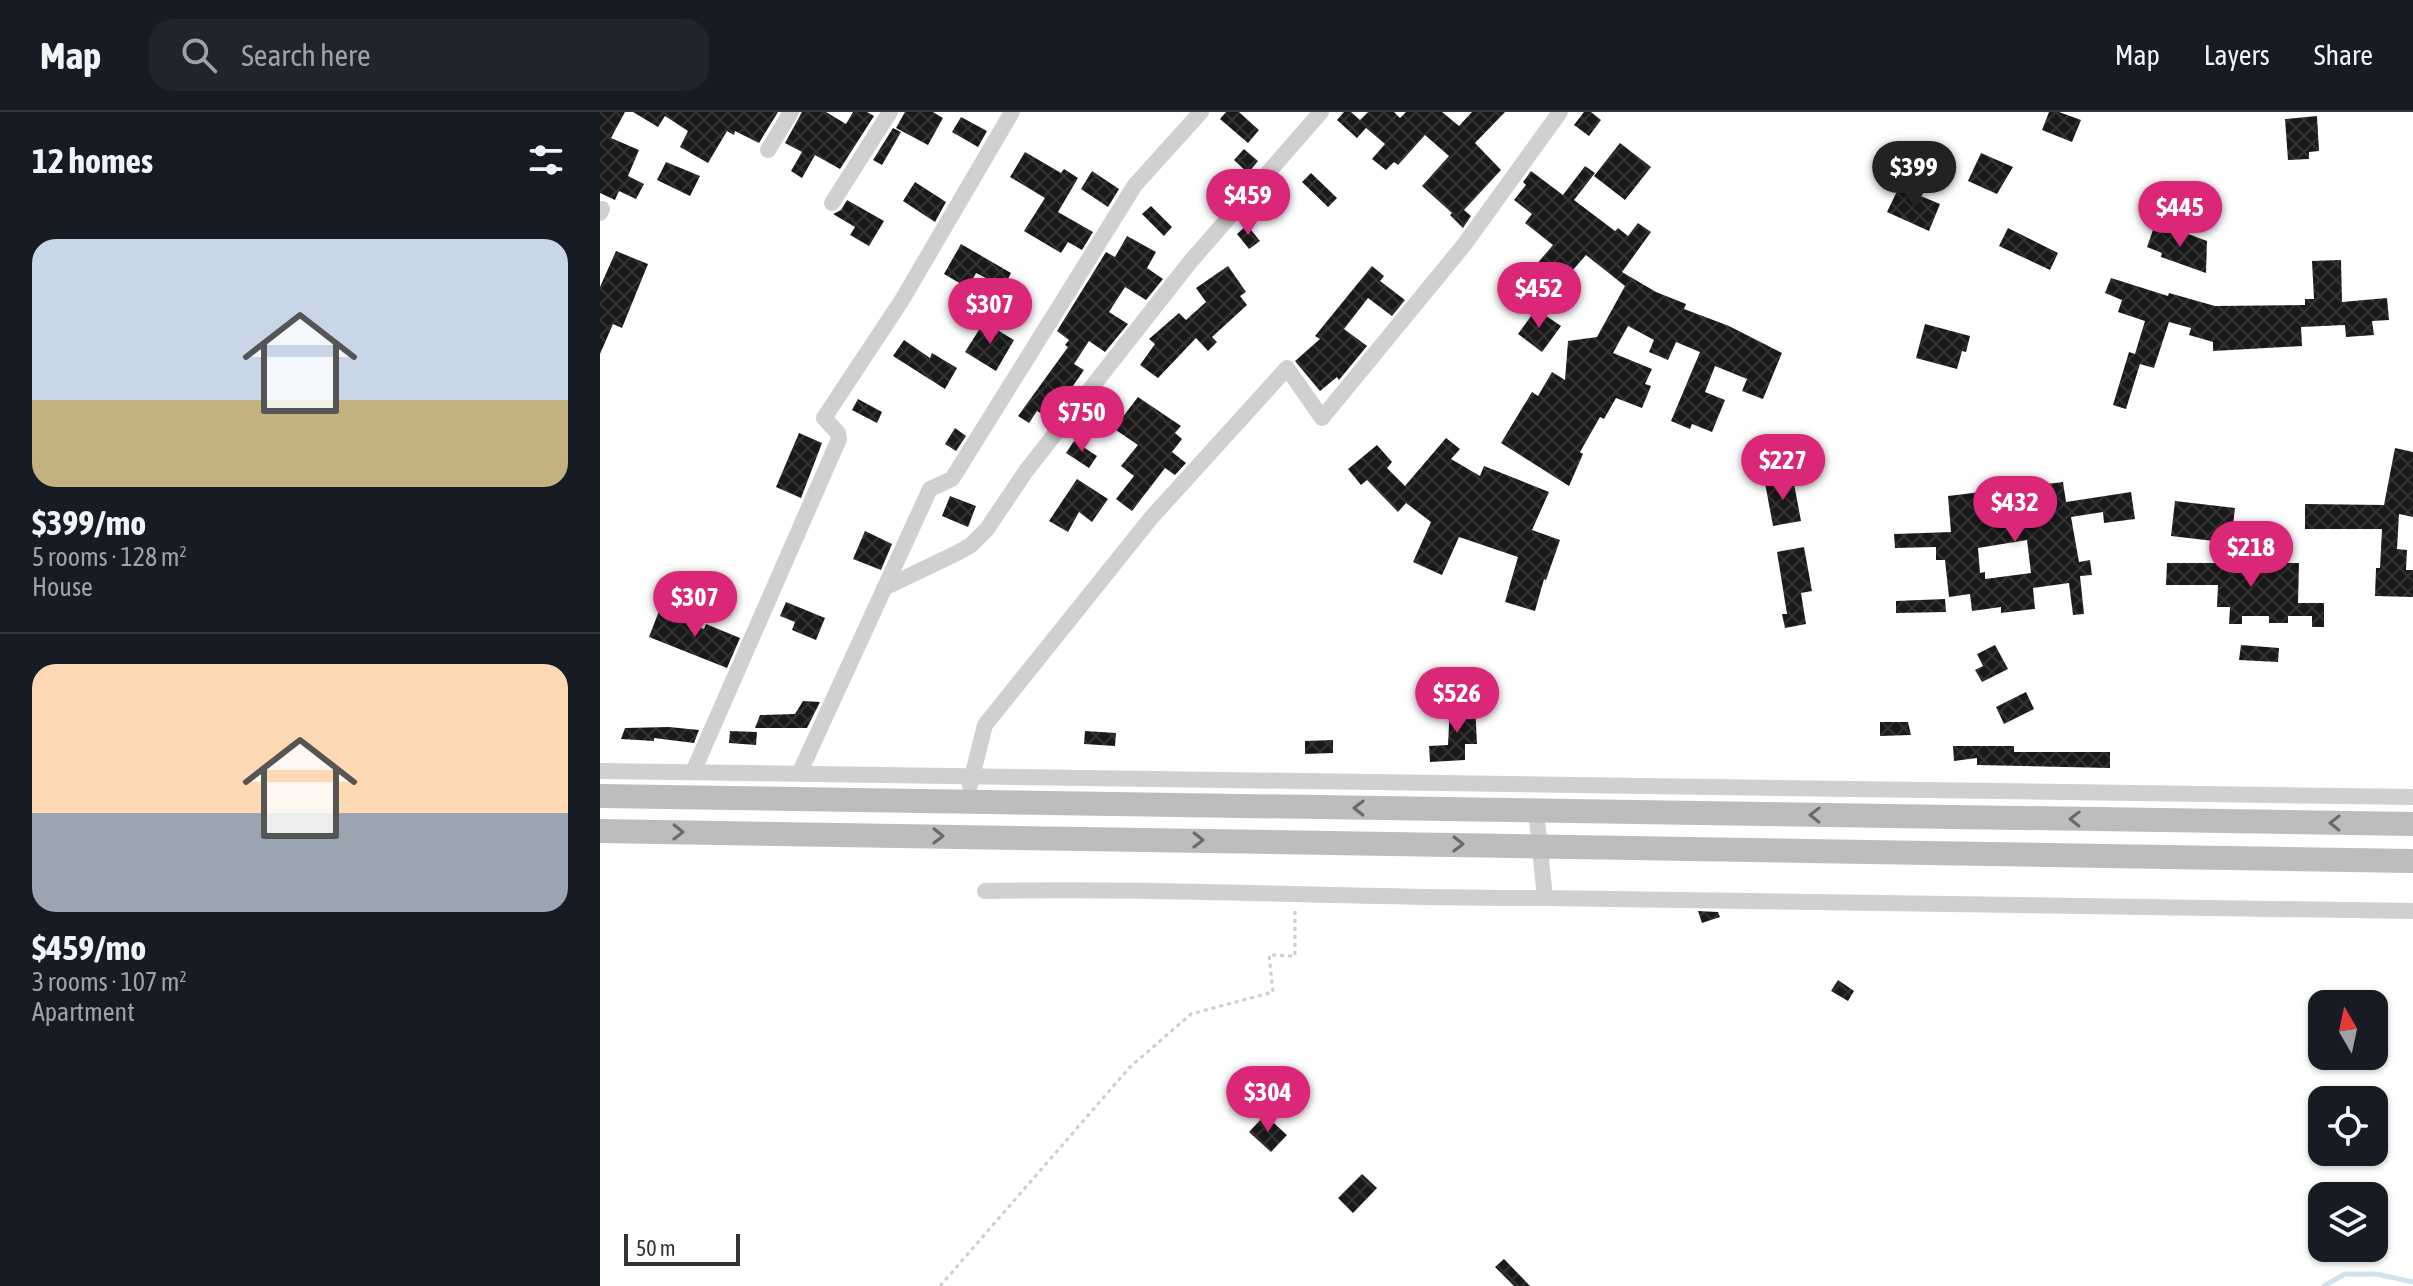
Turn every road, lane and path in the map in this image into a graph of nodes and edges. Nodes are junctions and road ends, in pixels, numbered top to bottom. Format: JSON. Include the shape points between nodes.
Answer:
{"nodes":[{"id":1,"x":791,"y":112,"type":"edge"},
{"id":2,"x":890,"y":112,"type":"edge"},
{"id":3,"x":1012,"y":112,"type":"edge"},
{"id":4,"x":1201,"y":112,"type":"edge"},
{"id":5,"x":1321,"y":112,"type":"edge"},
{"id":6,"x":1560,"y":112,"type":"edge"},
{"id":7,"x":768,"y":150,"type":"dead end"},
{"id":8,"x":832,"y":203,"type":"dead end"},
{"id":9,"x":884,"y":588,"type":"junction"},
{"id":10,"x":600,"y":771,"type":"edge"},
{"id":11,"x":693,"y":772,"type":"junction"},
{"id":12,"x":799,"y":774,"type":"junction"},
{"id":13,"x":970,"y":777,"type":"junction"},
{"id":14,"x":600,"y":796,"type":"edge"},
{"id":15,"x":2413,"y":797,"type":"edge"},
{"id":16,"x":763,"y":798,"type":"junction"},
{"id":17,"x":969,"y":802,"type":"junction"},
{"id":18,"x":1536,"y":810,"type":"junction"},
{"id":19,"x":2413,"y":824,"type":"edge"},
{"id":20,"x":600,"y":831,"type":"edge"},
{"id":21,"x":761,"y":833,"type":"junction"},
{"id":22,"x":1541,"y":846,"type":"junction"},
{"id":23,"x":2413,"y":861,"type":"edge"},
{"id":24,"x":985,"y":891,"type":"dead end"},
{"id":25,"x":1295,"y":894,"type":"junction"},
{"id":26,"x":1545,"y":898,"type":"junction"},
{"id":27,"x":2413,"y":911,"type":"edge"},
{"id":28,"x":940,"y":1286,"type":"edge"}],
"edges":[{"from":1,"to":7,"type":"street"},
{"from":2,"to":8,"type":"street"},
{"from":3,"to":11,"type":"street","via":[[910,287],[824,418],[839,439]]},
{"from":4,"to":9,"type":"street","via":[[1135,185],[952,479],[930,489]]},
{"from":5,"to":9,"type":"street","via":[[1190,262],[1026,471],[987,529],[971,545]]},
{"from":6,"to":13,"type":"street","via":[[1464,245],[1322,418],[1287,368],[1151,518],[985,725]]},
{"from":9,"to":12,"type":"street"},
{"from":10,"to":11,"type":"street"},
{"from":11,"to":12,"type":"street"},
{"from":12,"to":13,"type":"street"},
{"from":13,"to":15,"type":"street"},
{"from":13,"to":17,"type":"street"},
{"from":14,"to":16,"type":"main road"},
{"from":16,"to":17,"type":"main road"},
{"from":16,"to":21,"type":"main road"},
{"from":18,"to":17,"type":"main road","one_way":true},
{"from":19,"to":18,"type":"main road","one_way":true},
{"from":18,"to":22,"type":"street"},
{"from":20,"to":21,"type":"main road","one_way":true},
{"from":21,"to":22,"type":"main road","one_way":true},
{"from":22,"to":23,"type":"main road"},
{"from":22,"to":26,"type":"street"},
{"from":24,"to":25,"type":"street"},
{"from":25,"to":26,"type":"street"},
{"from":25,"to":28,"type":"path","via":[[1295,956],[1269,955],[1273,992],[1191,1014],[1130,1067]]},
{"from":26,"to":27,"type":"street"}]}
